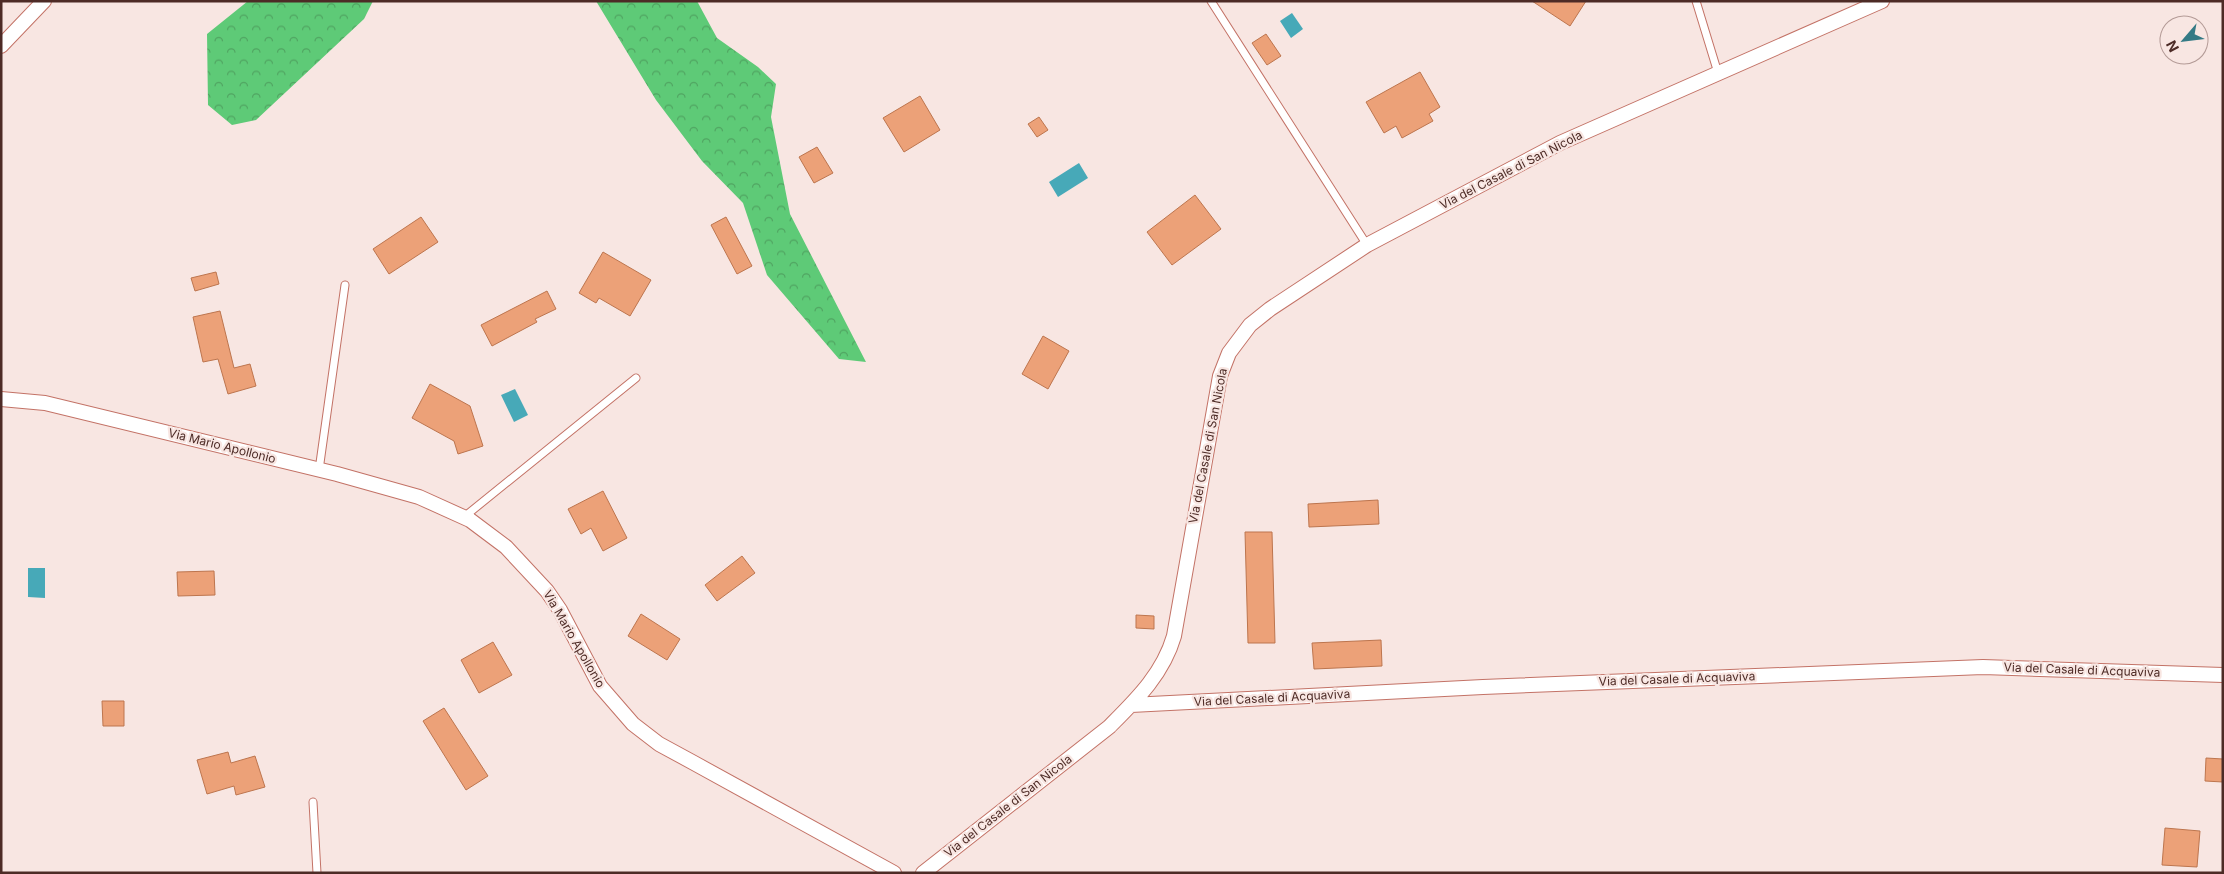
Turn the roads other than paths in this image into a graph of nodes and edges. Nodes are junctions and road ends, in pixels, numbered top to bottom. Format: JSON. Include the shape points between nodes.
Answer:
{"nodes":[{"id":1,"x":44,"y":1,"type":"edge"},
{"id":2,"x":1211,"y":1,"type":"edge"},
{"id":3,"x":1696,"y":1,"type":"edge"},
{"id":4,"x":1882,"y":1,"type":"edge"},
{"id":5,"x":1,"y":46,"type":"edge"},
{"id":6,"x":1718,"y":73,"type":"junction"},
{"id":7,"x":1367,"y":245,"type":"junction"},
{"id":8,"x":345,"y":285,"type":"dead end"},
{"id":9,"x":636,"y":378,"type":"dead end"},
{"id":10,"x":1,"y":399,"type":"edge"},
{"id":11,"x":319,"y":470,"type":"junction"},
{"id":12,"x":464,"y":517,"type":"junction"},
{"id":13,"x":2223,"y":675,"type":"edge"},
{"id":14,"x":1131,"y":706,"type":"junction"},
{"id":15,"x":313,"y":802,"type":"dead end"},
{"id":16,"x":317,"y":873,"type":"edge"},
{"id":17,"x":894,"y":873,"type":"edge"},
{"id":18,"x":923,"y":873,"type":"edge"}],
"edges":[{"from":1,"to":5,"type":"street"},
{"from":2,"to":7,"type":"lane"},
{"from":3,"to":6,"type":"lane"},
{"from":4,"to":6,"type":"street","name":"Via del Casale di San Nicola"},
{"from":6,"to":7,"type":"street","name":"Via del Casale di San Nicola","via":[[1560,143]]},
{"from":7,"to":14,"type":"street","name":"Via del Casale di San Nicola","via":[[1270,309],[1242,334],[1229,353],[1217,386],[1172,641],[1157,675]]},
{"from":8,"to":11,"type":"lane"},
{"from":9,"to":12,"type":"lane"},
{"from":10,"to":11,"type":"street","name":"Via Mario Apollonio","via":[[45,403]]},
{"from":11,"to":12,"type":"street","name":"Via Mario Apollonio","via":[[419,497]]},
{"from":12,"to":17,"type":"street","name":"Via Mario Apollonio","via":[[506,547],[547,591],[600,686],[633,724],[660,744]]},
{"from":13,"to":14,"type":"street","name":"Via del Casale di Acquaviva","via":[[1983,667],[1483,687]]},
{"from":14,"to":18,"type":"street","name":"Via del Casale di San Nicola","via":[[1109,727]]},
{"from":15,"to":16,"type":"lane"}]}
